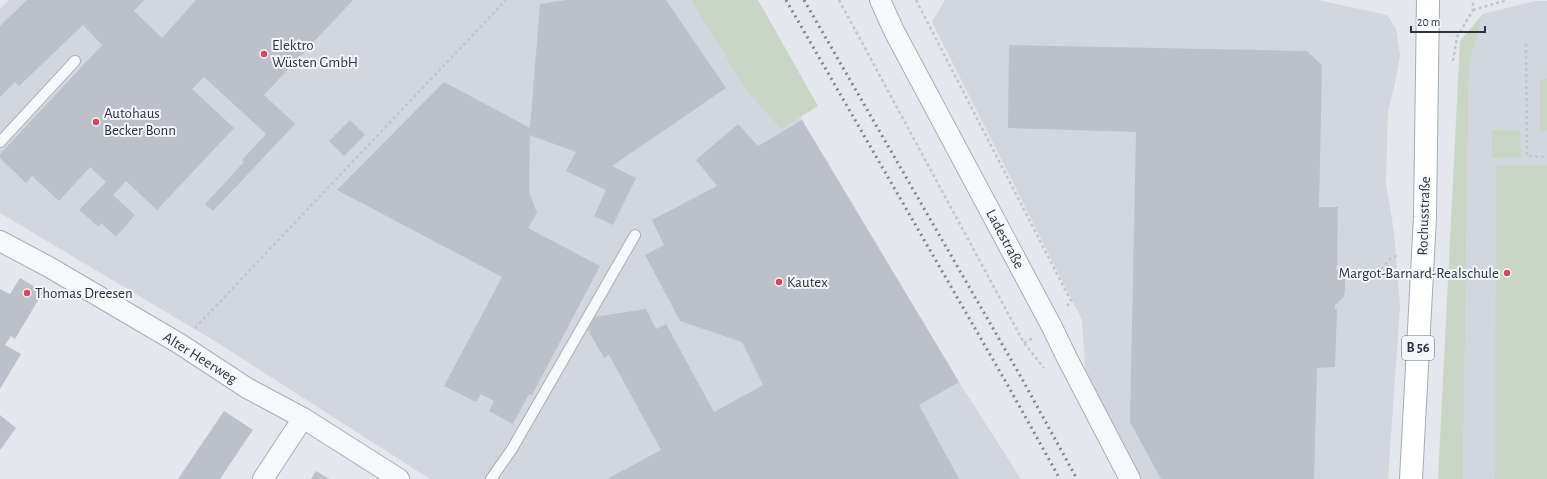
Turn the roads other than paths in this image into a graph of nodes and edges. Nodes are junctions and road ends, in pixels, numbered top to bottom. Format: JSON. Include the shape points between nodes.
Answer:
{"nodes":[{"id":1,"x":880,"y":0,"type":"edge"},
{"id":2,"x":1428,"y":0,"type":"edge"},
{"id":3,"x":75,"y":61,"type":"dead end"},
{"id":4,"x":0,"y":142,"type":"edge"},
{"id":5,"x":635,"y":235,"type":"dead end"},
{"id":6,"x":0,"y":241,"type":"edge"},
{"id":7,"x":303,"y":418,"type":"junction"},
{"id":8,"x":263,"y":479,"type":"edge"},
{"id":9,"x":399,"y":479,"type":"edge"},
{"id":10,"x":491,"y":479,"type":"edge"},
{"id":11,"x":1130,"y":479,"type":"edge"},
{"id":12,"x":1411,"y":479,"type":"edge"}],
"edges":[{"from":1,"to":11,"type":"street","name":"Ladestraße"},
{"from":2,"to":12,"type":"main road","name":"Rochusstraße","number":"B 56","via":[[1425,217]]},
{"from":3,"to":4,"type":"lane"},
{"from":5,"to":10,"type":"lane","via":[[512,449]]},
{"from":6,"to":7,"type":"street","name":"Alter Heerweg","via":[[180,344],[247,388]]},
{"from":7,"to":8,"type":"street"},
{"from":7,"to":9,"type":"street","name":"Alter Heerweg"}]}
